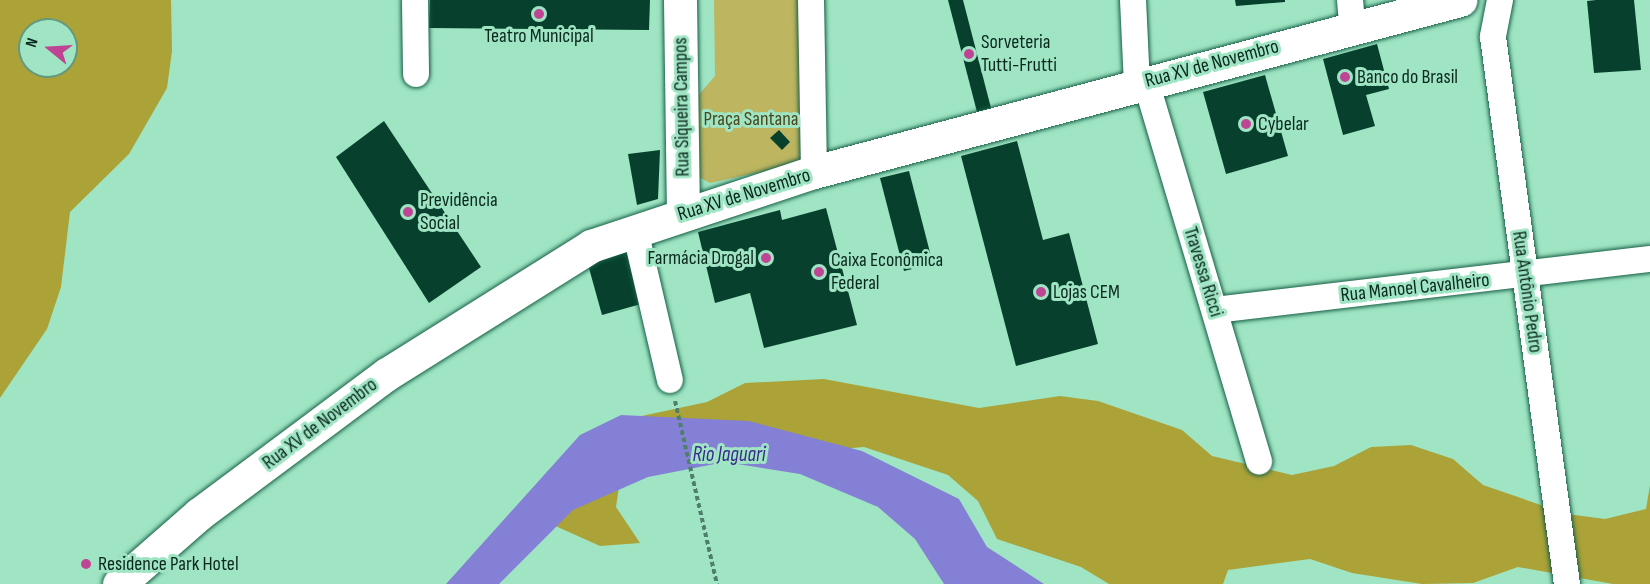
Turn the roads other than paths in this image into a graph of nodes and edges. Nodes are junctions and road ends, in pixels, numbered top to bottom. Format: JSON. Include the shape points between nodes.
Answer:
{"nodes":[{"id":1,"x":415,"y":0,"type":"edge"},
{"id":2,"x":680,"y":0,"type":"edge"},
{"id":3,"x":811,"y":0,"type":"edge"},
{"id":4,"x":1133,"y":0,"type":"edge"},
{"id":5,"x":1460,"y":0,"type":"edge"},
{"id":6,"x":1500,"y":0,"type":"edge"},
{"id":7,"x":1351,"y":13,"type":"edge"},
{"id":8,"x":416,"y":74,"type":"dead end"},
{"id":9,"x":1142,"y":84,"type":"junction"},
{"id":10,"x":814,"y":172,"type":"junction"},
{"id":11,"x":683,"y":213,"type":"junction"},
{"id":12,"x":635,"y":230,"type":"junction"},
{"id":13,"x":1650,"y":259,"type":"edge"},
{"id":14,"x":1525,"y":276,"type":"junction"},
{"id":15,"x":1215,"y":310,"type":"junction"},
{"id":16,"x":670,"y":380,"type":"road end"},
{"id":17,"x":1259,"y":462,"type":"dead end"},
{"id":18,"x":119,"y":584,"type":"edge"},
{"id":19,"x":1567,"y":584,"type":"edge"}],
"edges":[{"from":1,"to":8,"type":"street"},
{"from":2,"to":11,"type":"main road","name":"Rua Siqueira Campos"},
{"from":3,"to":10,"type":"street"},
{"from":4,"to":9,"type":"street","name":"Travessa Ricci"},
{"from":5,"to":7,"type":"main road","name":"Rua XV de Novembro"},
{"from":6,"to":14,"type":"street","name":"Rua Antônio Pedro","via":[[1493,37]]},
{"from":7,"to":9,"type":"main road","name":"Rua XV de Novembro"},
{"from":9,"to":10,"type":"main road","name":"Rua XV de Novembro"},
{"from":9,"to":15,"type":"street","name":"Travessa Ricci"},
{"from":10,"to":11,"type":"main road","name":"Rua XV de Novembro"},
{"from":11,"to":12,"type":"main road","name":"Rua XV de Novembro"},
{"from":12,"to":16,"type":"street"},
{"from":12,"to":18,"type":"main road","name":"Rua XV de Novembro","via":[[546,270],[387,374],[199,514]]},
{"from":13,"to":14,"type":"street","name":"Rua Manoel Cavalheiro"},
{"from":14,"to":15,"type":"street","name":"Rua Manoel Cavalheiro"},
{"from":14,"to":19,"type":"street","name":"Rua Antônio Pedro"},
{"from":15,"to":17,"type":"street","name":"Travessa Ricci"}]}
